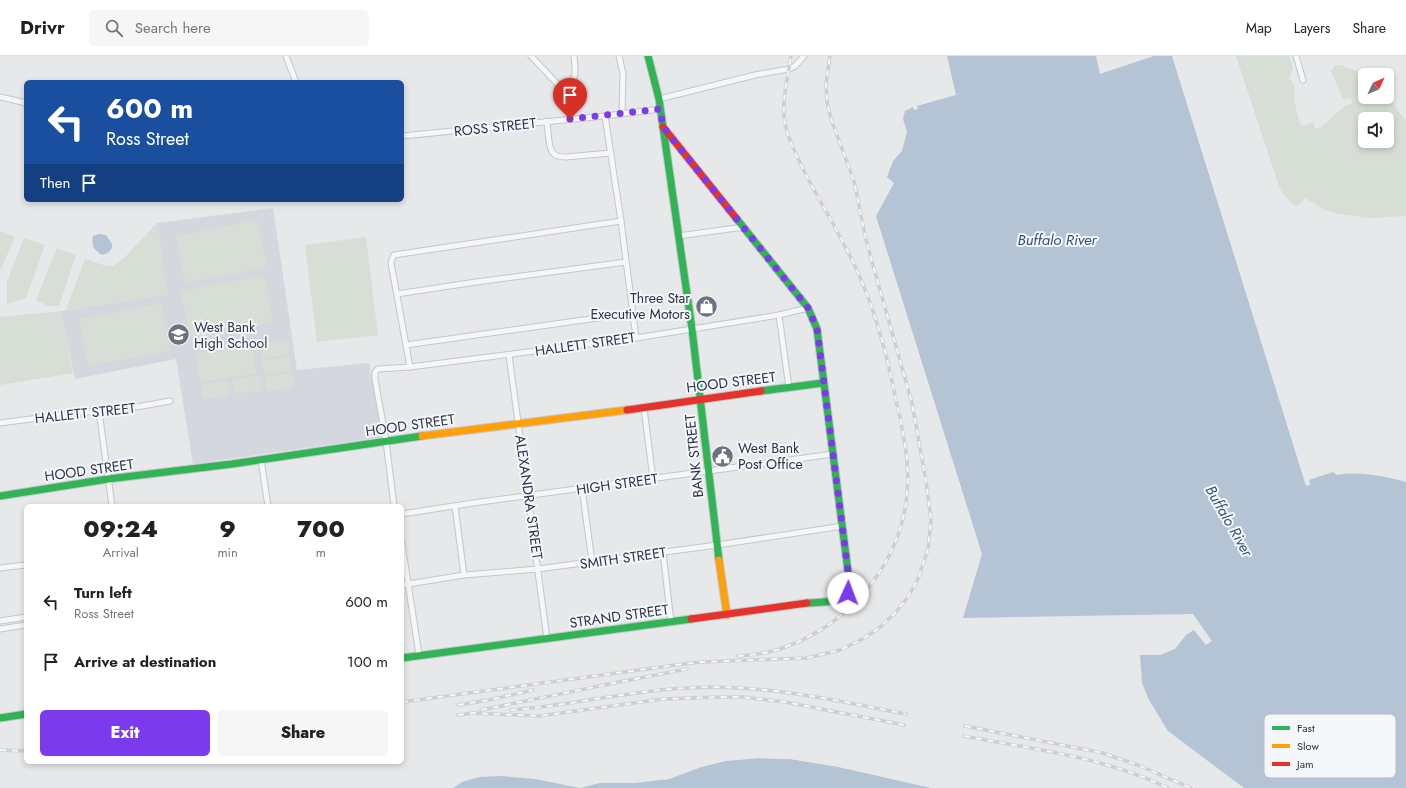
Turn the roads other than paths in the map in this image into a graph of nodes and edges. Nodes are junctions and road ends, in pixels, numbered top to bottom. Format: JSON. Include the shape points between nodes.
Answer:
{"nodes":[{"id":1,"x":286,"y":56,"type":"edge"},
{"id":2,"x":531,"y":56,"type":"edge"},
{"id":3,"x":574,"y":56,"type":"edge"},
{"id":4,"x":619,"y":56,"type":"edge"},
{"id":5,"x":648,"y":56,"type":"edge"},
{"id":6,"x":804,"y":56,"type":"edge"},
{"id":7,"x":1296,"y":56,"type":"edge"},
{"id":8,"x":295,"y":80,"type":"edge"},
{"id":9,"x":1303,"y":80,"type":"dead end"},
{"id":10,"x":564,"y":91,"type":"junction"},
{"id":11,"x":0,"y":97,"type":"edge"},
{"id":12,"x":660,"y":99,"type":"junction"},
{"id":13,"x":24,"y":103,"type":"edge"},
{"id":14,"x":660,"y":109,"type":"junction"},
{"id":15,"x":622,"y":113,"type":"junction"},
{"id":16,"x":605,"y":116,"type":"junction"},
{"id":17,"x":570,"y":119,"type":"junction"},
{"id":18,"x":547,"y":121,"type":"junction"},
{"id":19,"x":663,"y":127,"type":"junction"},
{"id":20,"x":404,"y":136,"type":"edge"},
{"id":21,"x":611,"y":152,"type":"junction"},
{"id":22,"x":621,"y":221,"type":"junction"},
{"id":23,"x":744,"y":228,"type":"junction"},
{"id":24,"x":678,"y":236,"type":"junction"},
{"id":25,"x":626,"y":262,"type":"junction"},
{"id":26,"x":397,"y":294,"type":"junction"},
{"id":27,"x":808,"y":308,"type":"junction"},
{"id":28,"x":633,"y":313,"type":"junction"},
{"id":29,"x":779,"y":315,"type":"junction"},
{"id":30,"x":692,"y":329,"type":"junction"},
{"id":31,"x":636,"y":338,"type":"junction"},
{"id":32,"x":406,"y":345,"type":"junction"},
{"id":33,"x":509,"y":355,"type":"junction"},
{"id":34,"x":410,"y":368,"type":"junction"},
{"id":35,"x":823,"y":383,"type":"junction"},
{"id":36,"x":789,"y":388,"type":"junction"},
{"id":37,"x":700,"y":399,"type":"junction"},
{"id":38,"x":170,"y":401,"type":"dead end"},
{"id":39,"x":644,"y":408,"type":"junction"},
{"id":40,"x":99,"y":411,"type":"junction"},
{"id":41,"x":0,"y":423,"type":"edge"},
{"id":42,"x":519,"y":425,"type":"junction"},
{"id":43,"x":386,"y":441,"type":"junction"},
{"id":44,"x":833,"y":454,"type":"junction"},
{"id":45,"x":261,"y":460,"type":"junction"},
{"id":46,"x":708,"y":471,"type":"junction"},
{"id":47,"x":653,"y":479,"type":"junction"},
{"id":48,"x":108,"y":480,"type":"junction"},
{"id":49,"x":582,"y":488,"type":"junction"},
{"id":50,"x":528,"y":495,"type":"junction"},
{"id":51,"x":0,"y":496,"type":"edge"},
{"id":52,"x":112,"y":504,"type":"edge"},
{"id":53,"x":268,"y":504,"type":"edge"},
{"id":54,"x":394,"y":504,"type":"edge"},
{"id":55,"x":455,"y":506,"type":"junction"},
{"id":56,"x":404,"y":514,"type":"edge"},
{"id":57,"x":843,"y":526,"type":"junction"},
{"id":58,"x":717,"y":545,"type":"junction"},
{"id":59,"x":663,"y":552,"type":"junction"},
{"id":60,"x":592,"y":562,"type":"junction"},
{"id":61,"x":24,"y":564,"type":"edge"},
{"id":62,"x":0,"y":568,"type":"edge"},
{"id":63,"x":538,"y":569,"type":"junction"},
{"id":64,"x":404,"y":571,"type":"edge"},
{"id":65,"x":464,"y":575,"type":"junction"},
{"id":66,"x":405,"y":585,"type":"edge"},
{"id":67,"x":727,"y":615,"type":"junction"},
{"id":68,"x":24,"y":617,"type":"edge"},
{"id":69,"x":0,"y":621,"type":"edge"},
{"id":70,"x":671,"y":622,"type":"junction"},
{"id":71,"x":24,"y":625,"type":"edge"},
{"id":72,"x":0,"y":629,"type":"edge"},
{"id":73,"x":547,"y":639,"type":"junction"},
{"id":74,"x":419,"y":655,"type":"junction"},
{"id":75,"x":404,"y":658,"type":"edge"},
{"id":76,"x":24,"y":714,"type":"edge"},
{"id":77,"x":0,"y":718,"type":"edge"}],
"edges":[{"from":1,"to":8,"type":"street"},
{"from":2,"to":10,"type":"street"},
{"from":3,"to":10,"type":"street","via":[[576,72]]},
{"from":4,"to":15,"type":"street","via":[[623,74]]},
{"from":5,"to":12,"type":"street","name":"BANK STREET"},
{"from":6,"to":12,"type":"street","via":[[789,69]]},
{"from":7,"to":9,"type":"street"},
{"from":10,"to":17,"type":"street","via":[[569,103]]},
{"from":11,"to":13,"type":"street"},
{"from":12,"to":14,"type":"street","name":"BANK STREET"},
{"from":14,"to":15,"type":"street","name":"ROSS STREET"},
{"from":14,"to":19,"type":"street","name":"BANK STREET"},
{"from":15,"to":16,"type":"street","name":"ROSS STREET"},
{"from":16,"to":17,"type":"street","name":"ROSS STREET"},
{"from":16,"to":21,"type":"street"},
{"from":17,"to":18,"type":"street","name":"ROSS STREET"},
{"from":18,"to":20,"type":"street","name":"ROSS STREET"},
{"from":18,"to":21,"type":"street","via":[[554,154],[566,157]]},
{"from":19,"to":23,"type":"street"},
{"from":19,"to":24,"type":"street","name":"BANK STREET"},
{"from":21,"to":22,"type":"street"},
{"from":22,"to":25,"type":"street"},
{"from":22,"to":26,"type":"street","via":[[395,254],[391,261]]},
{"from":23,"to":24,"type":"street"},
{"from":23,"to":27,"type":"street"},
{"from":24,"to":30,"type":"street","name":"BANK STREET"},
{"from":25,"to":26,"type":"street"},
{"from":25,"to":28,"type":"street"},
{"from":26,"to":32,"type":"street"},
{"from":27,"to":29,"type":"street","name":"HALLETT STREET"},
{"from":27,"to":35,"type":"street","via":[[817,329]]},
{"from":28,"to":31,"type":"street"},
{"from":28,"to":32,"type":"street"},
{"from":29,"to":30,"type":"street","name":"HALLETT STREET"},
{"from":29,"to":36,"type":"street"},
{"from":30,"to":31,"type":"street","name":"HALLETT STREET"},
{"from":30,"to":37,"type":"street","name":"BANK STREET"},
{"from":31,"to":33,"type":"street","name":"HALLETT STREET"},
{"from":32,"to":34,"type":"street"},
{"from":33,"to":34,"type":"street","name":"HALLETT STREET"},
{"from":33,"to":42,"type":"street","name":"ALEXANDRA STREET"},
{"from":34,"to":43,"type":"street","name":"HALLETT STREET","via":[[378,369],[374,374]]},
{"from":35,"to":36,"type":"street","name":"HOOD STREET"},
{"from":35,"to":44,"type":"street"},
{"from":36,"to":37,"type":"street","name":"HOOD STREET"},
{"from":37,"to":39,"type":"street","name":"HOOD STREET"},
{"from":37,"to":46,"type":"street","name":"BANK STREET"},
{"from":38,"to":40,"type":"street","name":"HALLETT STREET"},
{"from":39,"to":42,"type":"street","name":"HOOD STREET"},
{"from":39,"to":47,"type":"street"},
{"from":40,"to":41,"type":"street","name":"HALLETT STREET"},
{"from":40,"to":48,"type":"street"},
{"from":42,"to":43,"type":"street","name":"HOOD STREET"},
{"from":42,"to":50,"type":"street","name":"ALEXANDRA STREET"},
{"from":43,"to":45,"type":"street","name":"HOOD STREET"},
{"from":43,"to":54,"type":"street"},
{"from":44,"to":46,"type":"street","name":"HIGH STREET"},
{"from":44,"to":57,"type":"street"},
{"from":45,"to":48,"type":"street","name":"HOOD STREET"},
{"from":45,"to":53,"type":"street"},
{"from":46,"to":47,"type":"street","name":"HIGH STREET"},
{"from":46,"to":58,"type":"street","name":"BANK STREET"},
{"from":47,"to":49,"type":"street","name":"HIGH STREET"},
{"from":48,"to":51,"type":"street","name":"HOOD STREET"},
{"from":48,"to":52,"type":"street"},
{"from":49,"to":50,"type":"street","name":"HIGH STREET"},
{"from":49,"to":60,"type":"street"},
{"from":50,"to":55,"type":"street","name":"HIGH STREET"},
{"from":50,"to":63,"type":"street","name":"ALEXANDRA STREET"},
{"from":55,"to":56,"type":"street","name":"HIGH STREET"},
{"from":55,"to":65,"type":"street"},
{"from":57,"to":58,"type":"street","name":"SMITH STREET"},
{"from":57,"to":67,"type":"street","name":"STRAND STREET","via":[[850,587],[848,593],[839,599]]},
{"from":58,"to":59,"type":"street","name":"SMITH STREET"},
{"from":58,"to":67,"type":"street","name":"BANK STREET"},
{"from":59,"to":60,"type":"street","name":"SMITH STREET"},
{"from":59,"to":70,"type":"street"},
{"from":60,"to":63,"type":"street","name":"SMITH STREET"},
{"from":61,"to":62,"type":"street"},
{"from":63,"to":65,"type":"street","name":"SMITH STREET"},
{"from":63,"to":73,"type":"street","name":"ALEXANDRA STREET"},
{"from":64,"to":66,"type":"street"},
{"from":65,"to":66,"type":"street","name":"SMITH STREET"},
{"from":66,"to":74,"type":"street"},
{"from":67,"to":70,"type":"street","name":"STRAND STREET"},
{"from":68,"to":69,"type":"street"},
{"from":70,"to":73,"type":"street","name":"STRAND STREET"},
{"from":71,"to":72,"type":"street"},
{"from":73,"to":74,"type":"street","name":"STRAND STREET"},
{"from":74,"to":75,"type":"street","name":"STRAND STREET"},
{"from":76,"to":77,"type":"street"}]}
